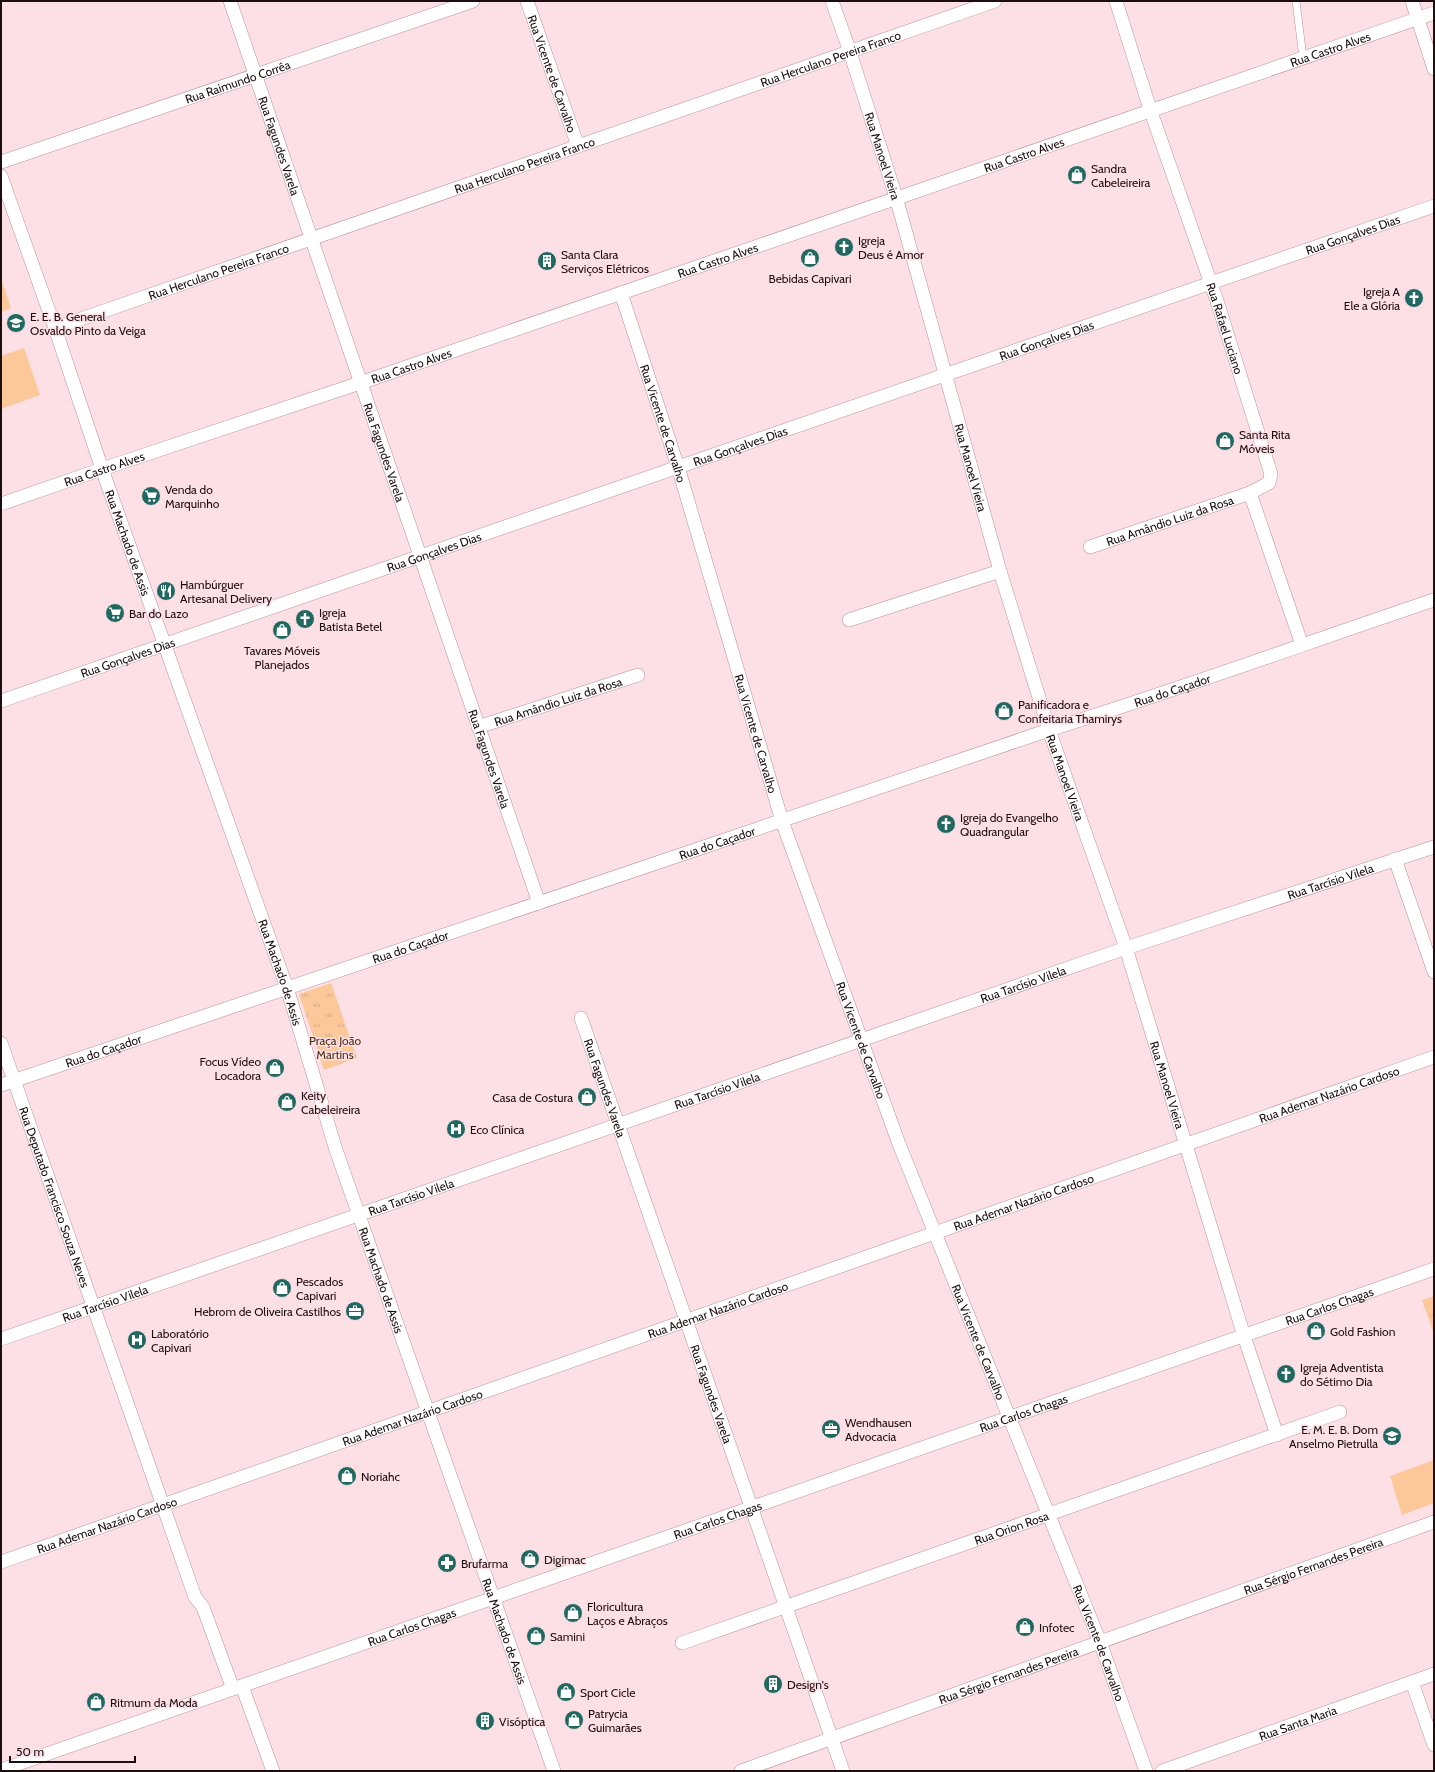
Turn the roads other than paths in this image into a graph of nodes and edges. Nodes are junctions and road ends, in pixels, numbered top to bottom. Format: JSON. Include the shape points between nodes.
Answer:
{"nodes":[{"id":1,"x":230,"y":1,"type":"edge"},
{"id":2,"x":474,"y":1,"type":"edge"},
{"id":3,"x":527,"y":1,"type":"edge"},
{"id":4,"x":832,"y":1,"type":"edge"},
{"id":5,"x":995,"y":1,"type":"edge"},
{"id":6,"x":1116,"y":1,"type":"edge"},
{"id":7,"x":1296,"y":1,"type":"edge"},
{"id":8,"x":1412,"y":1,"type":"edge"},
{"id":9,"x":1434,"y":13,"type":"edge"},
{"id":10,"x":1418,"y":18,"type":"junction"},
{"id":11,"x":850,"y":52,"type":"junction"},
{"id":12,"x":1303,"y":58,"type":"junction"},
{"id":13,"x":1434,"y":69,"type":"edge"},
{"id":14,"x":255,"y":76,"type":"junction"},
{"id":15,"x":1150,"y":109,"type":"junction"},
{"id":16,"x":578,"y":146,"type":"junction"},
{"id":17,"x":1,"y":162,"type":"edge"},
{"id":18,"x":1,"y":176,"type":"edge"},
{"id":19,"x":896,"y":198,"type":"junction"},
{"id":20,"x":1434,"y":206,"type":"edge"},
{"id":21,"x":311,"y":239,"type":"junction"},
{"id":22,"x":1210,"y":283,"type":"junction"},
{"id":23,"x":621,"y":293,"type":"junction"},
{"id":24,"x":55,"y":328,"type":"junction"},
{"id":25,"x":944,"y":375,"type":"junction"},
{"id":26,"x":360,"y":383,"type":"junction"},
{"id":27,"x":678,"y":467,"type":"junction"},
{"id":28,"x":102,"y":469,"type":"junction"},
{"id":29,"x":1250,"y":493,"type":"junction"},
{"id":30,"x":1,"y":504,"type":"edge"},
{"id":31,"x":1090,"y":547,"type":"dead end"},
{"id":32,"x":420,"y":557,"type":"junction"},
{"id":33,"x":1000,"y":571,"type":"junction"},
{"id":34,"x":1434,"y":600,"type":"edge"},
{"id":35,"x":849,"y":620,"type":"dead end"},
{"id":36,"x":164,"y":645,"type":"junction"},
{"id":37,"x":1302,"y":645,"type":"junction"},
{"id":38,"x":638,"y":675,"type":"dead end"},
{"id":39,"x":1,"y":701,"type":"edge"},
{"id":40,"x":478,"y":727,"type":"junction"},
{"id":41,"x":1049,"y":730,"type":"junction"},
{"id":42,"x":782,"y":821,"type":"junction"},
{"id":43,"x":1434,"y":846,"type":"edge"},
{"id":44,"x":1395,"y":859,"type":"junction"},
{"id":45,"x":538,"y":903,"type":"junction"},
{"id":46,"x":1126,"y":948,"type":"junction"},
{"id":47,"x":1434,"y":972,"type":"edge"},
{"id":48,"x":287,"y":988,"type":"junction"},
{"id":49,"x":581,"y":1018,"type":"dead end"},
{"id":50,"x":860,"y":1040,"type":"junction"},
{"id":51,"x":1,"y":1043,"type":"edge"},
{"id":52,"x":1434,"y":1057,"type":"edge"},
{"id":53,"x":14,"y":1080,"type":"junction"},
{"id":54,"x":1,"y":1085,"type":"edge"},
{"id":55,"x":618,"y":1125,"type":"junction"},
{"id":56,"x":1186,"y":1145,"type":"junction"},
{"id":57,"x":359,"y":1215,"type":"junction"},
{"id":58,"x":935,"y":1233,"type":"junction"},
{"id":59,"x":1434,"y":1269,"type":"edge"},
{"id":60,"x":94,"y":1307,"type":"junction"},
{"id":61,"x":686,"y":1321,"type":"junction"},
{"id":62,"x":1244,"y":1336,"type":"junction"},
{"id":63,"x":1,"y":1339,"type":"edge"},
{"id":64,"x":428,"y":1412,"type":"junction"},
{"id":65,"x":1340,"y":1412,"type":"dead end"},
{"id":66,"x":1010,"y":1417,"type":"junction"},
{"id":67,"x":1277,"y":1435,"type":"junction"},
{"id":68,"x":163,"y":1505,"type":"junction"},
{"id":69,"x":751,"y":1508,"type":"junction"},
{"id":70,"x":1049,"y":1514,"type":"junction"},
{"id":71,"x":1434,"y":1522,"type":"edge"},
{"id":72,"x":1,"y":1562,"type":"edge"},
{"id":73,"x":494,"y":1598,"type":"junction"},
{"id":74,"x":786,"y":1606,"type":"junction"},
{"id":75,"x":682,"y":1642,"type":"dead end"},
{"id":76,"x":1100,"y":1642,"type":"junction"},
{"id":77,"x":1434,"y":1674,"type":"edge"},
{"id":78,"x":1412,"y":1682,"type":"junction"},
{"id":79,"x":237,"y":1688,"type":"junction"},
{"id":80,"x":832,"y":1738,"type":"junction"},
{"id":81,"x":1434,"y":1745,"type":"edge"},
{"id":82,"x":1,"y":1770,"type":"edge"},
{"id":83,"x":273,"y":1771,"type":"edge"},
{"id":84,"x":554,"y":1771,"type":"edge"},
{"id":85,"x":741,"y":1771,"type":"edge"},
{"id":86,"x":843,"y":1771,"type":"edge"},
{"id":87,"x":1146,"y":1771,"type":"edge"},
{"id":88,"x":1162,"y":1771,"type":"edge"}],
"edges":[{"from":1,"to":14,"type":"street","name":"Rua Fagundes Varela"},
{"from":2,"to":14,"type":"street","name":"Rua Raimundo Corrêa"},
{"from":3,"to":16,"type":"street","name":"Rua Vicente de Carvalho"},
{"from":4,"to":11,"type":"street","name":"Rua Manoel Vieira"},
{"from":5,"to":11,"type":"street","name":"Rua Herculano Pereira Franco"},
{"from":6,"to":15,"type":"street","name":"Rua Rafael Luciano"},
{"from":7,"to":12,"type":"lane"},
{"from":8,"to":10,"type":"street"},
{"from":9,"to":10,"type":"street","name":"Rua Castro Alves"},
{"from":10,"to":12,"type":"street","name":"Rua Castro Alves"},
{"from":10,"to":13,"type":"street"},
{"from":11,"to":16,"type":"street","name":"Rua Herculano Pereira Franco"},
{"from":11,"to":19,"type":"street","name":"Rua Manoel Vieira"},
{"from":12,"to":15,"type":"street","name":"Rua Castro Alves"},
{"from":14,"to":17,"type":"street","name":"Rua Raimundo Corrêa"},
{"from":14,"to":21,"type":"street","name":"Rua Fagundes Varela"},
{"from":15,"to":19,"type":"street","name":"Rua Castro Alves"},
{"from":15,"to":22,"type":"street","name":"Rua Rafael Luciano"},
{"from":16,"to":21,"type":"street","name":"Rua Herculano Pereira Franco"},
{"from":18,"to":24,"type":"street","name":"Rua Machado de Assis"},
{"from":19,"to":23,"type":"street","name":"Rua Castro Alves"},
{"from":19,"to":25,"type":"street","name":"Rua Manoel Vieira"},
{"from":20,"to":22,"type":"street","name":"Rua Gonçalves Dias"},
{"from":21,"to":24,"type":"street","name":"Rua Herculano Pereira Franco"},
{"from":21,"to":26,"type":"street","name":"Rua Fagundes Varela"},
{"from":22,"to":25,"type":"street","name":"Rua Gonçalves Dias"},
{"from":22,"to":29,"type":"street","name":"Rua Rafael Luciano","via":[[1271,474],[1269,483]]},
{"from":23,"to":26,"type":"street","name":"Rua Castro Alves"},
{"from":23,"to":27,"type":"street","name":"Rua Vicente de Carvalho"},
{"from":24,"to":28,"type":"street","name":"Rua Machado de Assis"},
{"from":25,"to":27,"type":"street","name":"Rua Gonçalves Dias"},
{"from":25,"to":33,"type":"street","name":"Rua Manoel Vieira"},
{"from":26,"to":28,"type":"street","name":"Rua Castro Alves"},
{"from":26,"to":32,"type":"street","name":"Rua Fagundes Varela"},
{"from":27,"to":32,"type":"street","name":"Rua Gonçalves Dias"},
{"from":27,"to":42,"type":"street","name":"Rua Vicente de Carvalho"},
{"from":28,"to":30,"type":"street","name":"Rua Castro Alves"},
{"from":28,"to":36,"type":"street","name":"Rua Machado de Assis"},
{"from":29,"to":31,"type":"street","name":"Rua Amândio Luiz da Rosa"},
{"from":29,"to":37,"type":"street"},
{"from":32,"to":36,"type":"street","name":"Rua Gonçalves Dias"},
{"from":32,"to":40,"type":"street","name":"Rua Fagundes Varela"},
{"from":33,"to":35,"type":"street"},
{"from":33,"to":41,"type":"street","name":"Rua Manoel Vieira"},
{"from":34,"to":37,"type":"street","name":"Rua do Caçador"},
{"from":36,"to":39,"type":"street","name":"Rua Gonçalves Dias"},
{"from":36,"to":48,"type":"street","name":"Rua Machado de Assis"},
{"from":37,"to":41,"type":"street","name":"Rua do Caçador","via":[[1149,700]]},
{"from":38,"to":40,"type":"street","name":"Rua Amândio Luiz da Rosa"},
{"from":40,"to":45,"type":"street","name":"Rua Fagundes Varela"},
{"from":41,"to":42,"type":"street","name":"Rua do Caçador"},
{"from":41,"to":46,"type":"street","name":"Rua Manoel Vieira"},
{"from":42,"to":45,"type":"street","name":"Rua do Caçador"},
{"from":42,"to":50,"type":"street","name":"Rua Vicente de Carvalho"},
{"from":43,"to":44,"type":"street","name":"Rua Tarcísio Vilela"},
{"from":44,"to":46,"type":"street","name":"Rua Tarcísio Vilela"},
{"from":44,"to":47,"type":"street"},
{"from":45,"to":48,"type":"street","name":"Rua do Caçador"},
{"from":46,"to":50,"type":"street","name":"Rua Tarcísio Vilela"},
{"from":46,"to":56,"type":"street","name":"Rua Manoel Vieira"},
{"from":48,"to":53,"type":"street","name":"Rua do Caçador"},
{"from":48,"to":57,"type":"street","name":"Rua Machado de Assis","via":[[324,1113]]},
{"from":49,"to":55,"type":"street","name":"Rua Fagundes Varela"},
{"from":50,"to":55,"type":"street","name":"Rua Tarcísio Vilela"},
{"from":50,"to":58,"type":"street","name":"Rua Vicente de Carvalho"},
{"from":51,"to":53,"type":"street","name":"Rua Deputado Francisco Souza Neves"},
{"from":52,"to":56,"type":"street","name":"Rua Ademar Nazário Cardoso"},
{"from":53,"to":54,"type":"street","name":"Rua do Caçador"},
{"from":53,"to":60,"type":"street","name":"Rua Deputado Francisco Souza Neves"},
{"from":55,"to":57,"type":"street","name":"Rua Tarcísio Vilela"},
{"from":55,"to":61,"type":"street","name":"Rua Fagundes Varela"},
{"from":56,"to":58,"type":"street","name":"Rua Ademar Nazário Cardoso"},
{"from":56,"to":62,"type":"street","name":"Rua Manoel Vieira"},
{"from":57,"to":60,"type":"street","name":"Rua Tarcísio Vilela"},
{"from":57,"to":64,"type":"street","name":"Rua Machado de Assis"},
{"from":58,"to":61,"type":"street","name":"Rua Ademar Nazário Cardoso"},
{"from":58,"to":66,"type":"street","name":"Rua Vicente de Carvalho"},
{"from":59,"to":62,"type":"street","name":"Rua Carlos Chagas"},
{"from":60,"to":63,"type":"street","name":"Rua Tarcísio Vilela"},
{"from":60,"to":68,"type":"street","name":"Rua Deputado Francisco Souza Neves"},
{"from":61,"to":64,"type":"street","name":"Rua Ademar Nazário Cardoso"},
{"from":61,"to":69,"type":"street","name":"Rua Fagundes Varela"},
{"from":62,"to":66,"type":"street","name":"Rua Carlos Chagas"},
{"from":62,"to":67,"type":"street","name":"Rua Manoel Vieira"},
{"from":64,"to":68,"type":"street","name":"Rua Ademar Nazário Cardoso"},
{"from":64,"to":73,"type":"street","name":"Rua Machado de Assis"},
{"from":65,"to":67,"type":"street","name":"Rua Orion Rosa"},
{"from":66,"to":69,"type":"street","name":"Rua Carlos Chagas"},
{"from":66,"to":70,"type":"street","name":"Rua Vicente de Carvalho"},
{"from":67,"to":70,"type":"street","name":"Rua Orion Rosa"},
{"from":68,"to":72,"type":"street","name":"Rua Ademar Nazário Cardoso"},
{"from":68,"to":79,"type":"street","name":"Rua Deputado Francisco Souza Neves","via":[[195,1597],[202,1607]]},
{"from":69,"to":73,"type":"street","name":"Rua Carlos Chagas"},
{"from":69,"to":74,"type":"street","name":"Rua Fagundes Varela"},
{"from":70,"to":74,"type":"street","name":"Rua Orion Rosa"},
{"from":70,"to":76,"type":"street","name":"Rua Vicente de Carvalho"},
{"from":71,"to":76,"type":"street","name":"Rua Sérgio Fernandes Pereira"},
{"from":73,"to":79,"type":"street","name":"Rua Carlos Chagas"},
{"from":73,"to":84,"type":"street","name":"Rua Machado de Assis"},
{"from":74,"to":75,"type":"street","name":"Rua Orion Rosa"},
{"from":74,"to":80,"type":"street","name":"Rua Fagundes Varela"},
{"from":76,"to":80,"type":"street","name":"Rua Sérgio Fernandes Pereira"},
{"from":76,"to":87,"type":"street","name":"Rua Vicente de Carvalho"},
{"from":77,"to":78,"type":"street","name":"Rua Santa Maria"},
{"from":78,"to":81,"type":"street"},
{"from":78,"to":88,"type":"street","name":"Rua Santa Maria"},
{"from":79,"to":82,"type":"street","name":"Rua Carlos Chagas"},
{"from":79,"to":83,"type":"street","name":"Rua Deputado Francisco Souza Neves"},
{"from":80,"to":85,"type":"street","name":"Rua Sérgio Fernandes Pereira"},
{"from":80,"to":86,"type":"street","name":"Rua Fagundes Varela"}]}
